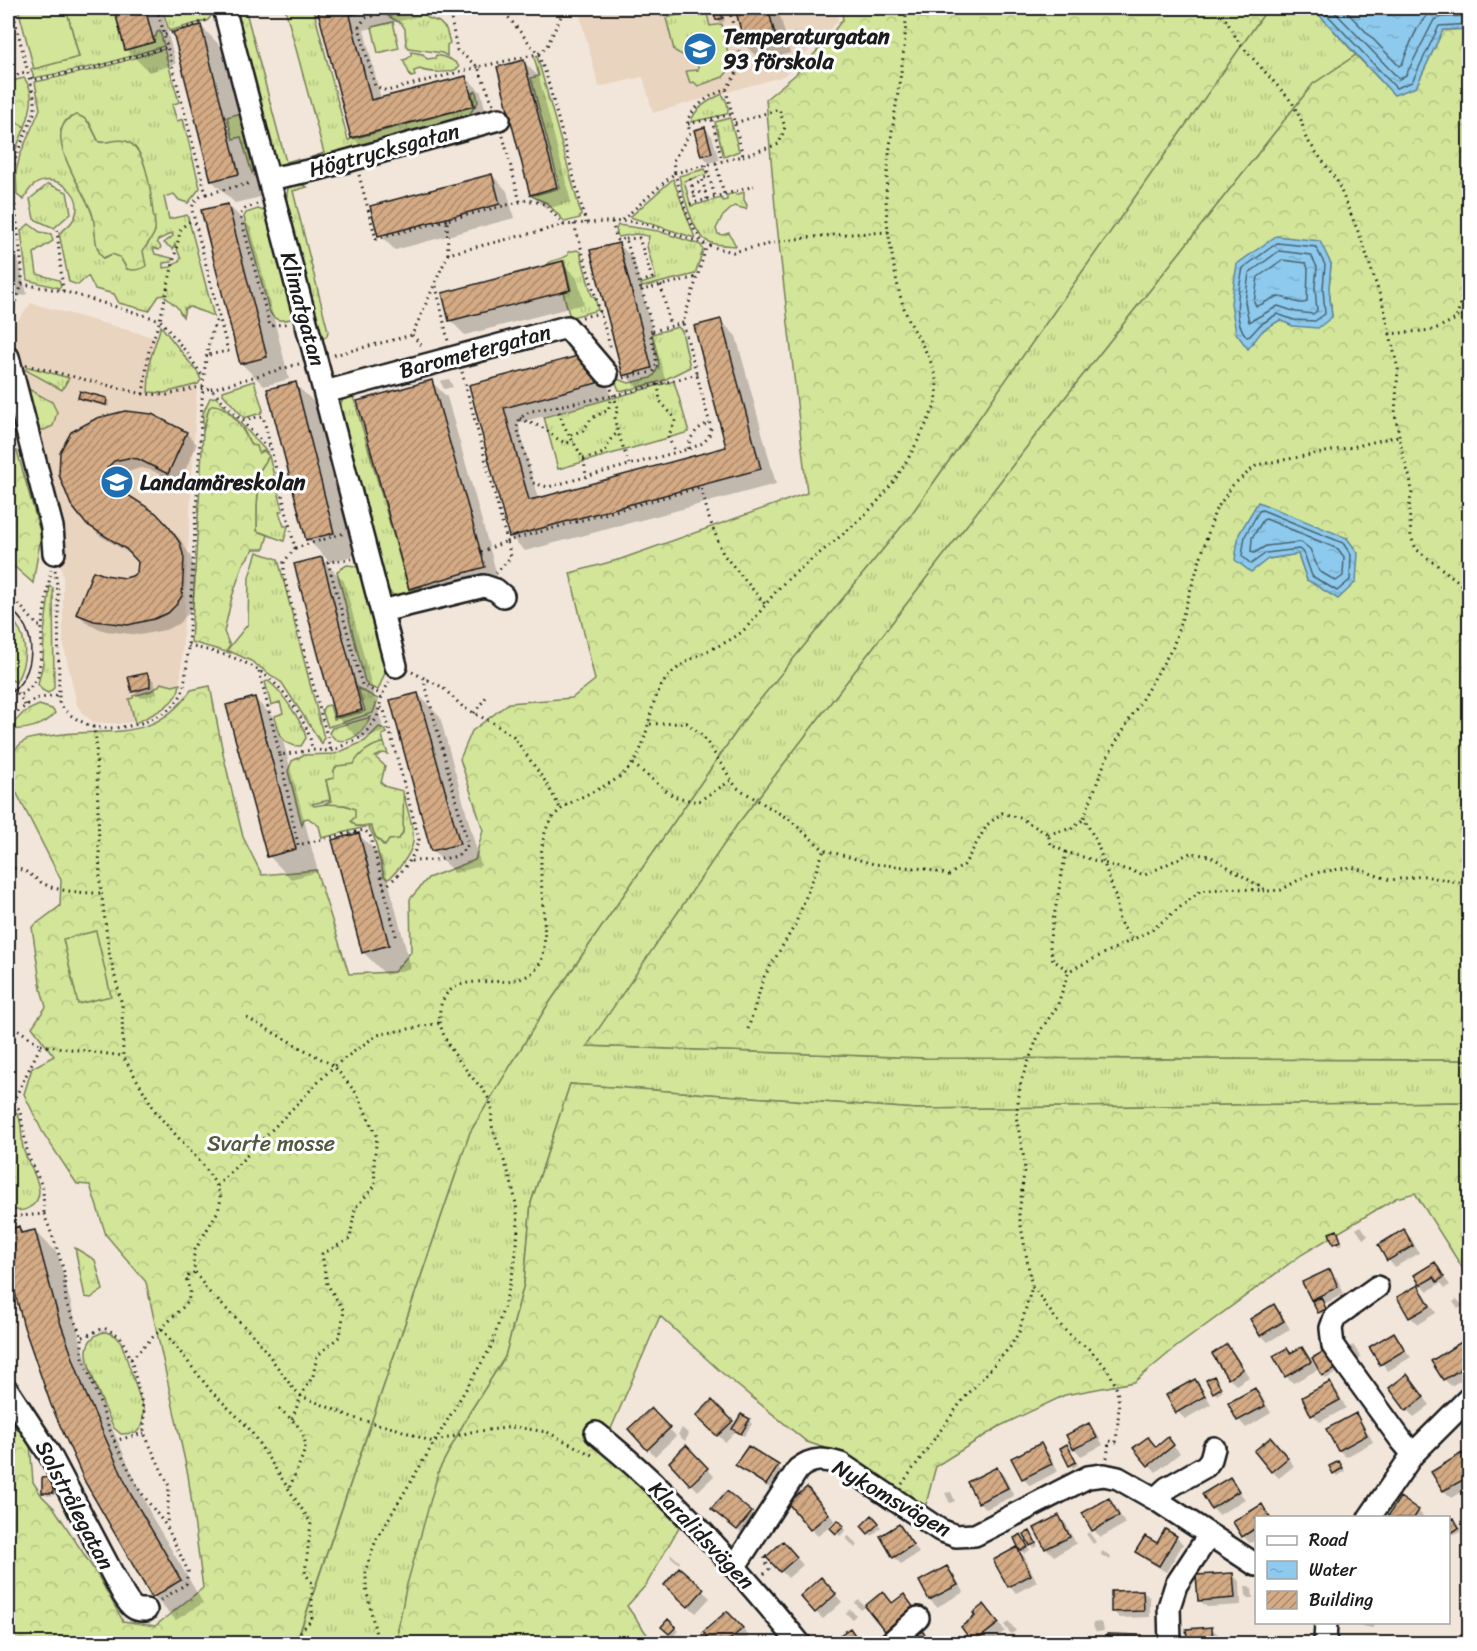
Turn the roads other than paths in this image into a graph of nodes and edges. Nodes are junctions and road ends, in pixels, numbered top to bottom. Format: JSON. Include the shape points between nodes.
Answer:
{"nodes":[{"id":1,"x":218,"y":12,"type":"edge"},
{"id":2,"x":499,"y":119,"type":"dead end"},
{"id":3,"x":269,"y":179,"type":"junction"},
{"id":4,"x":9,"y":360,"type":"edge"},
{"id":5,"x":614,"y":375,"type":"road end"},
{"id":6,"x":325,"y":392,"type":"junction"},
{"id":7,"x":54,"y":553,"type":"road end"},
{"id":8,"x":503,"y":596,"type":"dead end"},
{"id":9,"x":382,"y":611,"type":"junction"},
{"id":10,"x":396,"y":666,"type":"road end"},
{"id":11,"x":1377,"y":1287,"type":"dead end"},
{"id":12,"x":8,"y":1391,"type":"edge"},
{"id":13,"x":1466,"y":1406,"type":"edge"},
{"id":14,"x":604,"y":1439,"type":"road end"},
{"id":15,"x":1214,"y":1448,"type":"dead end"},
{"id":16,"x":1413,"y":1454,"type":"junction"},
{"id":17,"x":1155,"y":1499,"type":"junction"},
{"id":18,"x":1370,"y":1516,"type":"edge"},
{"id":19,"x":1209,"y":1535,"type":"junction"},
{"id":20,"x":1255,"y":1564,"type":"edge"},
{"id":21,"x":735,"y":1566,"type":"junction"},
{"id":22,"x":146,"y":1610,"type":"road end"},
{"id":23,"x":918,"y":1618,"type":"dead end"},
{"id":24,"x":1326,"y":1624,"type":"edge"},
{"id":25,"x":800,"y":1644,"type":"edge"},
{"id":26,"x":889,"y":1644,"type":"edge"},
{"id":27,"x":1170,"y":1644,"type":"edge"},
{"id":28,"x":1325,"y":1644,"type":"edge"}],
"edges":[{"from":1,"to":3,"type":"street","name":"Klimatgatan"},
{"from":2,"to":3,"type":"street","name":"Högtrycksgatan","via":[[318,170]]},
{"from":3,"to":6,"type":"street","name":"Klimatgatan"},
{"from":4,"to":7,"type":"street","via":[[52,527]]},
{"from":5,"to":6,"type":"street","name":"Barometergatan","via":[[567,327],[454,353],[410,377],[373,388]]},
{"from":6,"to":9,"type":"street","name":"Klimatgatan"},
{"from":8,"to":9,"type":"street","via":[[474,582],[431,591]]},
{"from":9,"to":10,"type":"street","name":"Klimatgatan"},
{"from":11,"to":16,"type":"street","via":[[1335,1317],[1331,1328],[1333,1346]]},
{"from":12,"to":22,"type":"street","name":"Solstrålegatan","via":[[50,1455],[130,1607]]},
{"from":13,"to":16,"type":"street"},
{"from":14,"to":21,"type":"street","name":"Klaralidsvägen"},
{"from":15,"to":17,"type":"street","via":[[1206,1466]]},
{"from":16,"to":18,"type":"street"},
{"from":17,"to":19,"type":"street","name":"Nykomsvägen"},
{"from":17,"to":21,"type":"street","name":"Nykomsvägen","via":[[1118,1478],[1088,1477],[975,1535],[956,1536],[940,1530],[841,1464],[812,1460],[796,1472]]},
{"from":19,"to":20,"type":"street","name":"Nykomsvägen"},
{"from":19,"to":27,"type":"street","via":[[1176,1585],[1169,1606]]},
{"from":21,"to":25,"type":"street","name":"Klaralidsvägen"},
{"from":23,"to":26,"type":"street"},
{"from":24,"to":28,"type":"street"}]}
